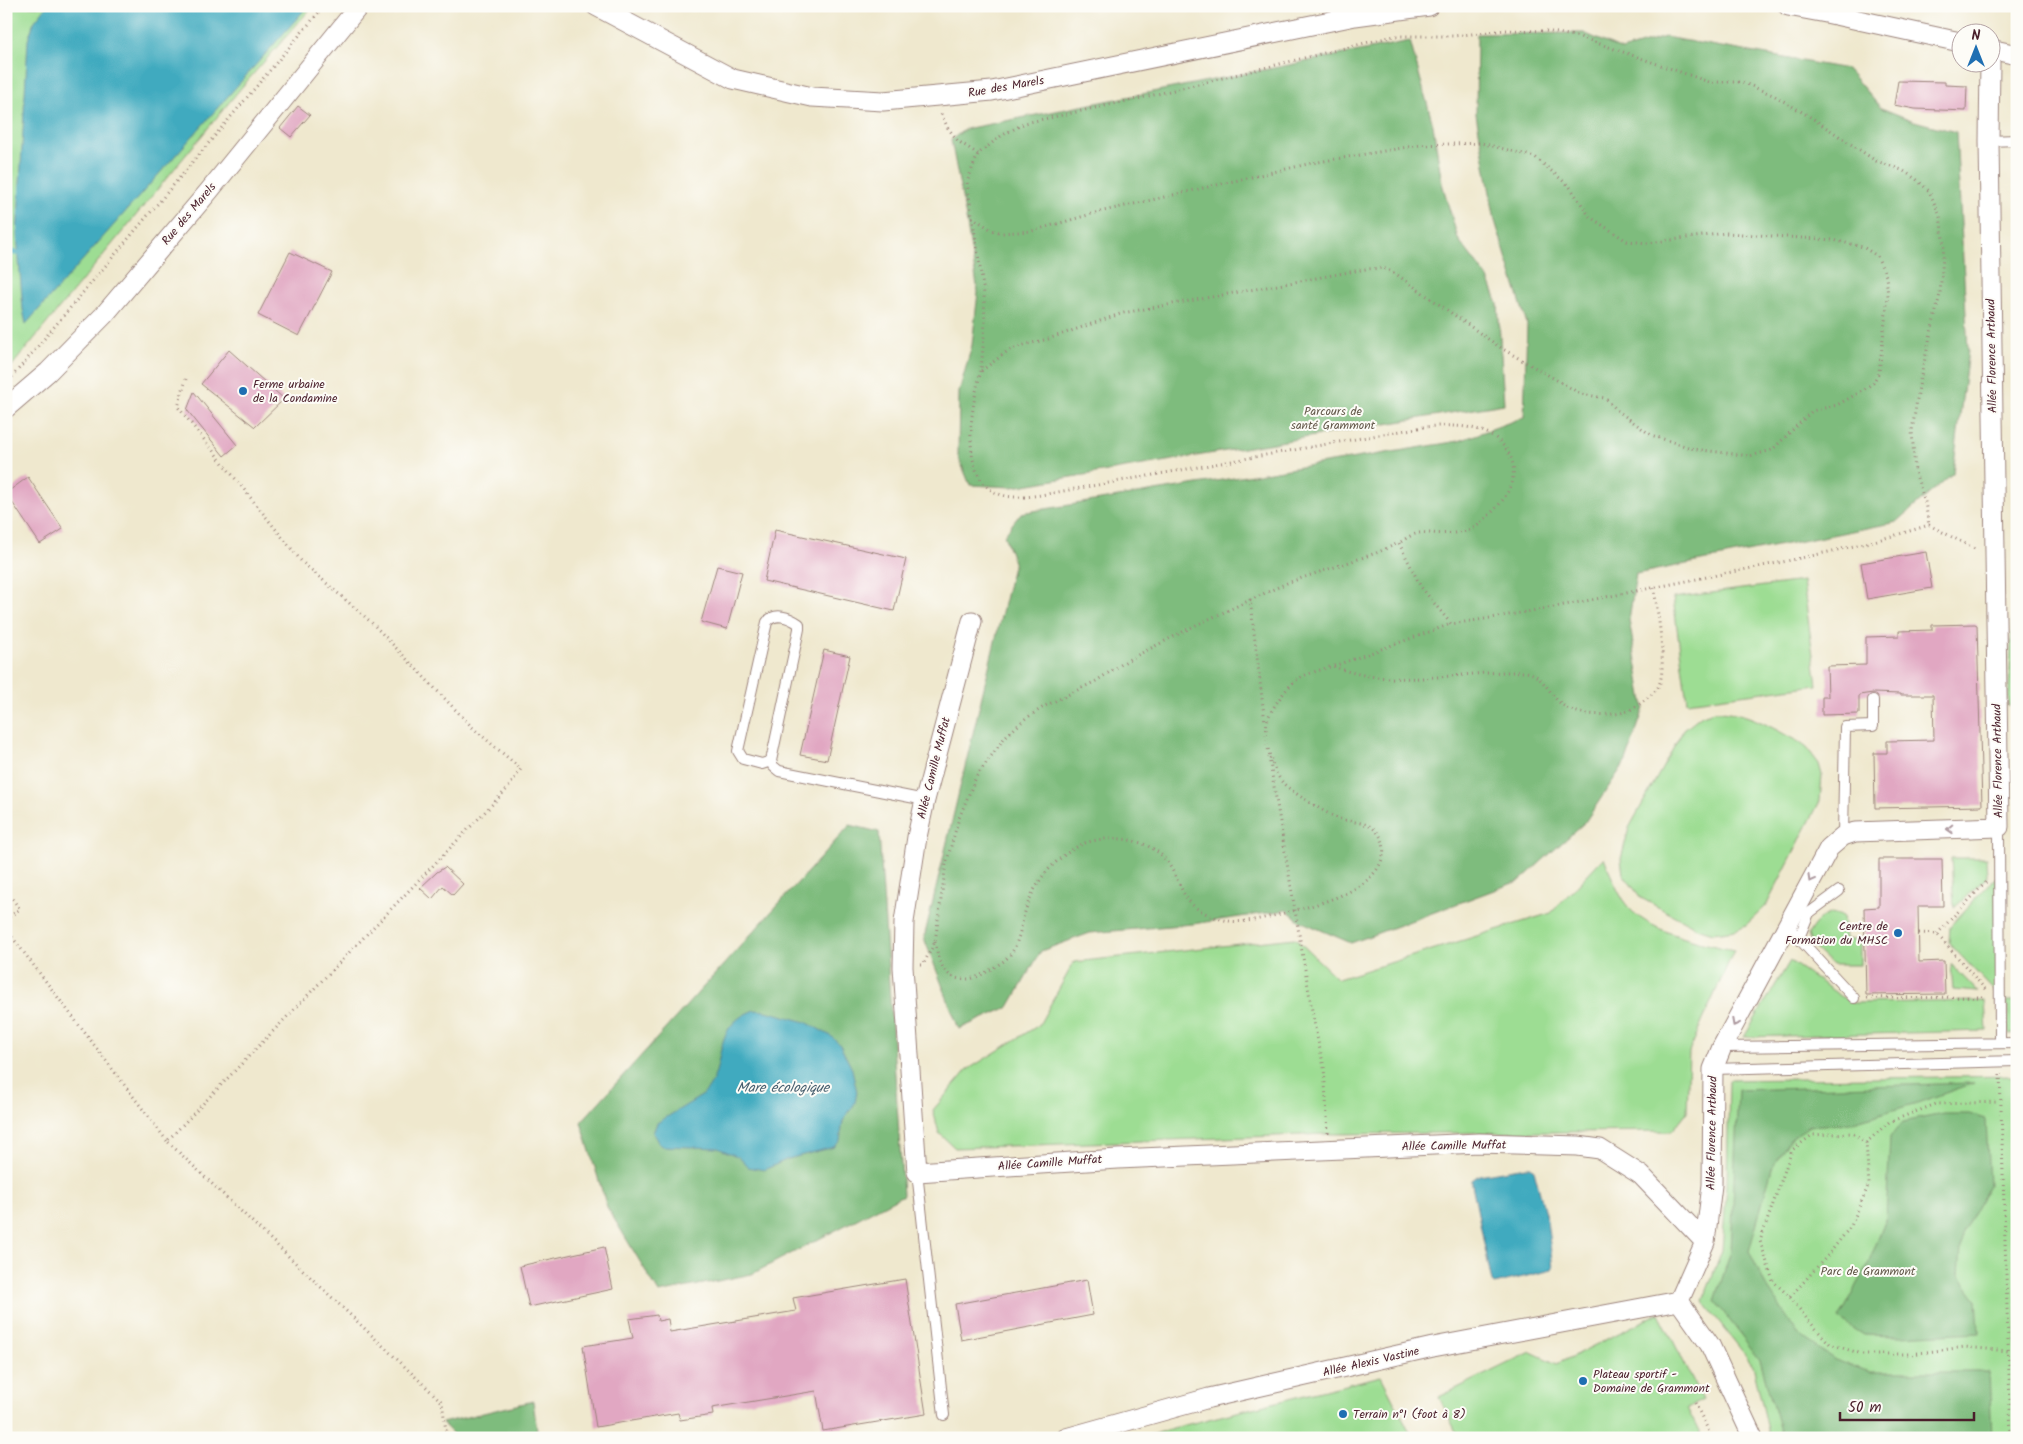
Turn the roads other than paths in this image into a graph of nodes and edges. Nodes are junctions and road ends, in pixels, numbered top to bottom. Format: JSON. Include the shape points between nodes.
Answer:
{"nodes":[{"id":1,"x":359,"y":6,"type":"edge"},
{"id":2,"x":596,"y":6,"type":"edge"},
{"id":3,"x":1429,"y":6,"type":"edge"},
{"id":4,"x":1788,"y":6,"type":"edge"},
{"id":5,"x":1950,"y":40,"type":"edge"},
{"id":6,"x":2000,"y":51,"type":"edge"},
{"id":7,"x":2017,"y":55,"type":"edge"},
{"id":8,"x":1990,"y":72,"type":"edge"},
{"id":9,"x":2017,"y":140,"type":"edge"},
{"id":10,"x":1989,"y":141,"type":"junction"},
{"id":11,"x":6,"y":408,"type":"edge"},
{"id":12,"x":972,"y":621,"type":"dead end"},
{"id":13,"x":1873,"y":700,"type":"dead end"},
{"id":14,"x":771,"y":761,"type":"junction"},
{"id":15,"x":925,"y":800,"type":"junction"},
{"id":16,"x":1999,"y":827,"type":"junction"},
{"id":17,"x":1843,"y":836,"type":"junction"},
{"id":18,"x":1839,"y":891,"type":"dead end"},
{"id":19,"x":1792,"y":933,"type":"junction"},
{"id":20,"x":1854,"y":998,"type":"road end"},
{"id":21,"x":2017,"y":1042,"type":"edge"},
{"id":22,"x":2000,"y":1043,"type":"junction"},
{"id":23,"x":1722,"y":1047,"type":"junction"},
{"id":24,"x":2017,"y":1061,"type":"edge"},
{"id":25,"x":1713,"y":1069,"type":"junction"},
{"id":26,"x":917,"y":1172,"type":"junction"},
{"id":27,"x":1704,"y":1242,"type":"junction"},
{"id":28,"x":1679,"y":1301,"type":"junction"},
{"id":29,"x":944,"y":1415,"type":"dead end"},
{"id":30,"x":1066,"y":1438,"type":"edge"},
{"id":31,"x":1753,"y":1438,"type":"edge"}],
"edges":[{"from":1,"to":11,"type":"street","name":"Rue des Marels","via":[[104,315],[48,372]]},
{"from":2,"to":3,"type":"street","name":"Rue des Marels","via":[[733,79],[812,97],[883,101],[992,91],[1355,16]]},
{"from":4,"to":5,"type":"street"},
{"from":6,"to":7,"type":"street"},
{"from":8,"to":10,"type":"street","name":"Allée Florence Arthaud"},
{"from":9,"to":10,"type":"lane"},
{"from":10,"to":16,"type":"street","name":"Allée Florence Arthaud"},
{"from":12,"to":15,"type":"street","name":"Allée Camille Muffat"},
{"from":13,"to":17,"type":"lane","via":[[1873,726],[1845,727]]},
{"from":14,"to":14,"type":"lane","via":[[800,630],[799,624],[793,620],[778,616],[767,622],[738,751],[742,759],[762,764]]},
{"from":14,"to":15,"type":"lane","via":[[779,771]]},
{"from":15,"to":26,"type":"street","name":"Allée Camille Muffat","via":[[904,922],[903,967]]},
{"from":16,"to":17,"type":"street","name":"Allée Florence Arthaud","one_way":true,"via":[[1855,832]]},
{"from":16,"to":22,"type":"lane"},
{"from":17,"to":19,"type":"street","name":"Allée Florence Arthaud","one_way":true,"via":[[1829,848]]},
{"from":18,"to":19,"type":"lane","via":[[1809,913]]},
{"from":19,"to":20,"type":"lane"},
{"from":19,"to":23,"type":"street","name":"Allée Florence Arthaud","one_way":true},
{"from":21,"to":22,"type":"lane"},
{"from":22,"to":23,"type":"lane"},
{"from":23,"to":25,"type":"street","name":"Allée Florence Arthaud"},
{"from":24,"to":25,"type":"lane"},
{"from":25,"to":27,"type":"street","name":"Allée Florence Arthaud","via":[[1712,1185]]},
{"from":26,"to":27,"type":"street","name":"Allée Camille Muffat","via":[[1118,1159],[1479,1143],[1578,1146],[1600,1149],[1641,1175]]},
{"from":26,"to":29,"type":"lane"},
{"from":27,"to":28,"type":"street","name":"Allée Florence Arthaud"},
{"from":28,"to":30,"type":"street","name":"Allée Alexis Vastine","via":[[1433,1347],[1209,1398]]},
{"from":28,"to":31,"type":"street","via":[[1710,1345]]}]}
